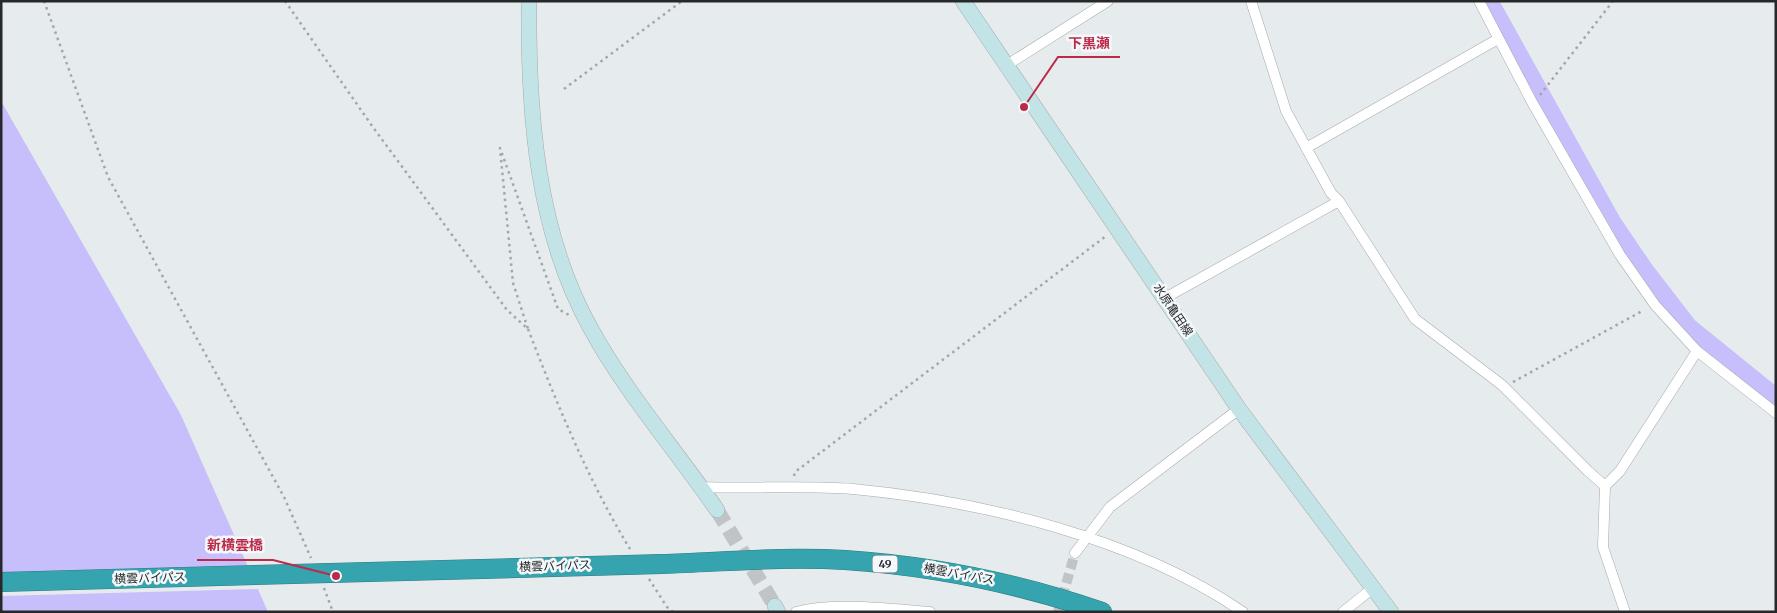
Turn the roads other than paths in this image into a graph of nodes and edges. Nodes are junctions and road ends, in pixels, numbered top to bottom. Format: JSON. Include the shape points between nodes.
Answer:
{"nodes":[{"id":1,"x":529,"y":1,"type":"edge"},
{"id":2,"x":963,"y":1,"type":"edge"},
{"id":3,"x":1108,"y":1,"type":"edge"},
{"id":4,"x":1250,"y":1,"type":"edge"},
{"id":5,"x":1479,"y":1,"type":"edge"},
{"id":6,"x":1498,"y":39,"type":"junction"},
{"id":7,"x":1007,"y":65,"type":"junction"},
{"id":8,"x":1306,"y":148,"type":"junction"},
{"id":9,"x":1339,"y":201,"type":"junction"},
{"id":10,"x":1165,"y":298,"type":"junction"},
{"id":11,"x":1697,"y":351,"type":"junction"},
{"id":12,"x":1239,"y":409,"type":"junction"},
{"id":13,"x":1776,"y":413,"type":"edge"},
{"id":14,"x":701,"y":486,"type":"junction"},
{"id":15,"x":1605,"y":486,"type":"junction"},
{"id":16,"x":717,"y":510,"type":"tunnel mouth"},
{"id":17,"x":1087,"y":536,"type":"junction"},
{"id":18,"x":1075,"y":553,"type":"tunnel mouth"},
{"id":19,"x":1,"y":582,"type":"edge"},
{"id":20,"x":1373,"y":588,"type":"junction"},
{"id":21,"x":796,"y":612,"type":"edge"},
{"id":22,"x":930,"y":612,"type":"edge"},
{"id":23,"x":1102,"y":612,"type":"edge"},
{"id":24,"x":1243,"y":612,"type":"edge"},
{"id":25,"x":1342,"y":612,"type":"edge"},
{"id":26,"x":1391,"y":612,"type":"edge"},
{"id":27,"x":1625,"y":612,"type":"edge"}],
"edges":[{"from":1,"to":14,"type":"main road","via":[[528,64],[535,137],[547,209],[564,275],[591,330]]},
{"from":2,"to":7,"type":"main road","name":"水原亀田線"},
{"from":3,"to":7,"type":"street"},
{"from":4,"to":8,"type":"street","via":[[1286,111]]},
{"from":5,"to":6,"type":"street"},
{"from":6,"to":8,"type":"street"},
{"from":6,"to":11,"type":"street","via":[[1620,254],[1655,305]]},
{"from":7,"to":10,"type":"main road","name":"水原亀田線"},
{"from":8,"to":9,"type":"street","via":[[1331,193]]},
{"from":9,"to":10,"type":"street"},
{"from":9,"to":15,"type":"street","via":[[1415,319],[1502,386]]},
{"from":10,"to":12,"type":"main road","name":"水原亀田線"},
{"from":11,"to":13,"type":"street"},
{"from":11,"to":15,"type":"street","via":[[1620,471]]},
{"from":12,"to":17,"type":"street","via":[[1110,507]]},
{"from":12,"to":20,"type":"main road","name":"水原亀田線"},
{"from":14,"to":16,"type":"main road"},
{"from":14,"to":17,"type":"street","via":[[851,489],[903,495]]},
{"from":15,"to":27,"type":"street","via":[[1603,547]]},
{"from":17,"to":18,"type":"street"},
{"from":17,"to":24,"type":"street","via":[[1144,558],[1225,599]]},
{"from":19,"to":23,"type":"highway","name":"横雲バイパス","number":"49","bridge":true,"via":[[844,560],[989,578]]},
{"from":20,"to":25,"type":"street"},
{"from":20,"to":26,"type":"main road","name":"水原亀田線"},
{"from":21,"to":22,"type":"street","via":[[809,608],[874,608]]}]}
